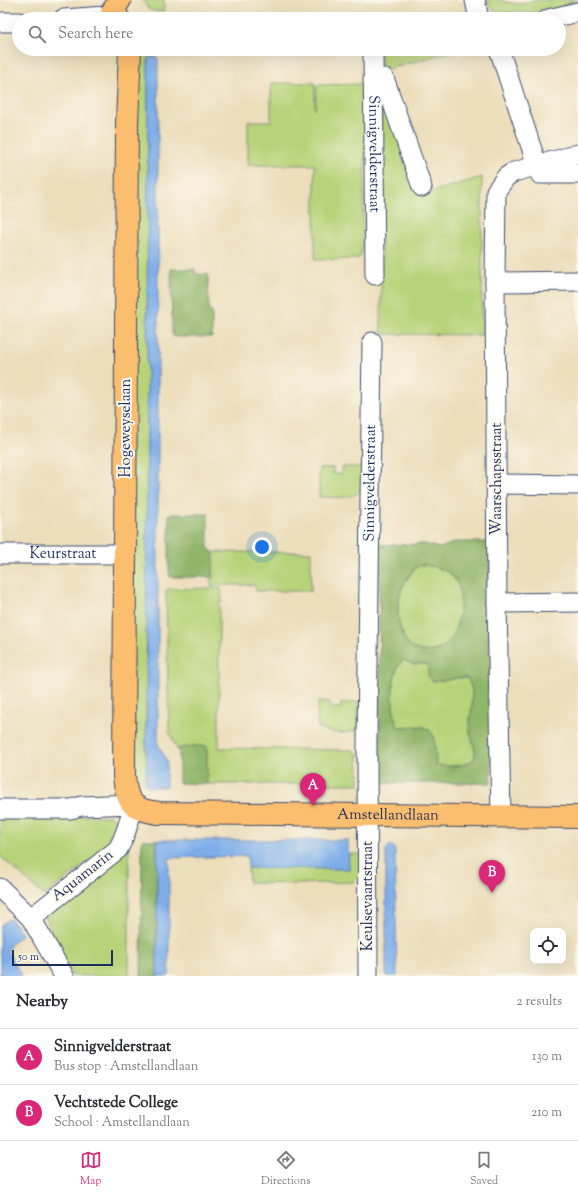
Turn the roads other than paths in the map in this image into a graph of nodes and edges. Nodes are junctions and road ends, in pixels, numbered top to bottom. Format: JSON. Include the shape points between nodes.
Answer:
{"nodes":[{"id":1,"x":130,"y":0,"type":"edge"},
{"id":2,"x":475,"y":0,"type":"edge"},
{"id":3,"x":122,"y":12,"type":"edge"},
{"id":4,"x":478,"y":12,"type":"edge"},
{"id":5,"x":578,"y":12,"type":"edge"},
{"id":6,"x":566,"y":15,"type":"edge"},
{"id":7,"x":0,"y":22,"type":"edge"},
{"id":8,"x":12,"y":22,"type":"edge"},
{"id":9,"x":130,"y":56,"type":"edge"},
{"id":10,"x":373,"y":56,"type":"edge"},
{"id":11,"x":501,"y":56,"type":"edge"},
{"id":12,"x":373,"y":81,"type":"junction"},
{"id":13,"x":578,"y":154,"type":"edge"},
{"id":14,"x":537,"y":166,"type":"junction"},
{"id":15,"x":578,"y":174,"type":"edge"},
{"id":16,"x":422,"y":186,"type":"dead end"},
{"id":17,"x":375,"y":275,"type":"dead end"},
{"id":18,"x":578,"y":281,"type":"edge"},
{"id":19,"x":495,"y":282,"type":"junction"},
{"id":20,"x":372,"y":342,"type":"dead end"},
{"id":21,"x":497,"y":484,"type":"junction"},
{"id":22,"x":578,"y":485,"type":"edge"},
{"id":23,"x":0,"y":554,"type":"edge"},
{"id":24,"x":126,"y":554,"type":"junction"},
{"id":25,"x":578,"y":602,"type":"edge"},
{"id":26,"x":497,"y":603,"type":"junction"},
{"id":27,"x":0,"y":803,"type":"edge"},
{"id":28,"x":132,"y":804,"type":"junction"},
{"id":29,"x":81,"y":806,"type":"junction"},
{"id":30,"x":0,"y":809,"type":"edge"},
{"id":31,"x":368,"y":816,"type":"junction"},
{"id":32,"x":501,"y":817,"type":"junction"},
{"id":33,"x":578,"y":817,"type":"edge"},
{"id":34,"x":0,"y":888,"type":"edge"},
{"id":35,"x":31,"y":918,"type":"junction"},
{"id":36,"x":64,"y":976,"type":"edge"},
{"id":37,"x":368,"y":976,"type":"edge"}],
"edges":[{"from":1,"to":3,"type":"main road","via":[[128,10]]},
{"from":2,"to":4,"type":"street"},
{"from":5,"to":6,"type":"street"},
{"from":7,"to":8,"type":"street"},
{"from":9,"to":24,"type":"main road","name":"Hogeweyselaan","via":[[127,117]]},
{"from":10,"to":12,"type":"street","name":"Sinnigvelderstraat"},
{"from":11,"to":14,"type":"street"},
{"from":12,"to":16,"type":"street","name":"Sinnigvelderstraat","via":[[384,78]]},
{"from":12,"to":17,"type":"street","name":"Sinnigvelderstraat"},
{"from":13,"to":14,"type":"street","name":"Waarschapsstraat"},
{"from":14,"to":15,"type":"street","via":[[540,174]]},
{"from":14,"to":19,"type":"street","name":"Waarschapsstraat","via":[[506,177],[496,191]]},
{"from":18,"to":19,"type":"street"},
{"from":19,"to":21,"type":"street","name":"Waarschapsstraat"},
{"from":20,"to":31,"type":"street","name":"Sinnigvelderstraat"},
{"from":21,"to":22,"type":"street"},
{"from":21,"to":26,"type":"street","name":"Waarschapsstraat"},
{"from":23,"to":24,"type":"street","name":"Keurstraat"},
{"from":24,"to":28,"type":"main road","name":"Hogeweyselaan","via":[[124,775],[125,788]]},
{"from":25,"to":26,"type":"street"},
{"from":26,"to":32,"type":"street","name":"Waarschapsstraat"},
{"from":27,"to":29,"type":"street","name":"Amstellandlaan","via":[[70,803]]},
{"from":28,"to":29,"type":"street","name":"Amstellandlaan"},
{"from":28,"to":31,"type":"main road","name":"Amstellandlaan","via":[[139,810],[159,813]]},
{"from":28,"to":35,"type":"street","name":"Aquamarin","via":[[131,819],[118,848]]},
{"from":29,"to":30,"type":"street","name":"Amstellandlaan","via":[[71,809]]},
{"from":31,"to":32,"type":"main road","name":"Amstellandlaan"},
{"from":31,"to":37,"type":"street","name":"Keulsevaartstraat"},
{"from":32,"to":33,"type":"main road","name":"Amstellandlaan"},
{"from":34,"to":35,"type":"street"},
{"from":35,"to":36,"type":"street"}]}
